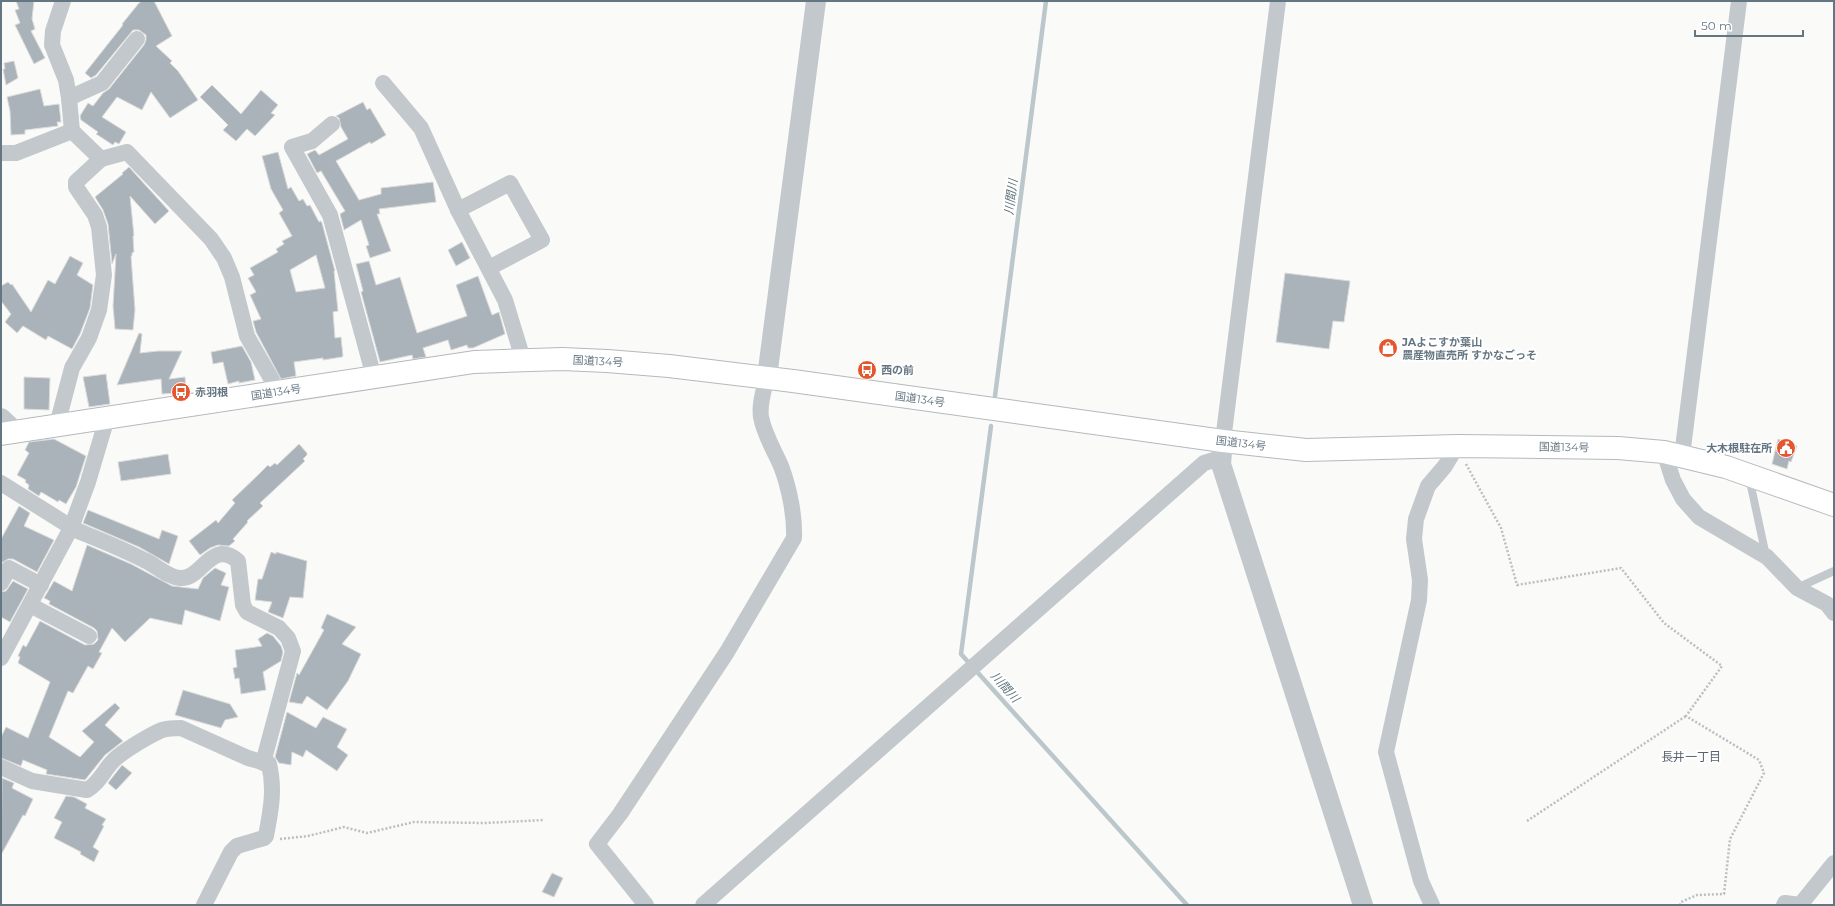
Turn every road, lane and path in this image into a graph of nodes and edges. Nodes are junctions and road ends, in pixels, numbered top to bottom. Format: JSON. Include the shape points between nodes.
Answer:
{"nodes":[{"id":1,"x":63,"y":1,"type":"edge"},
{"id":2,"x":816,"y":1,"type":"edge"},
{"id":3,"x":1278,"y":1,"type":"edge"},
{"id":4,"x":1739,"y":1,"type":"edge"},
{"id":5,"x":137,"y":40,"type":"dead end"},
{"id":6,"x":383,"y":83,"type":"dead end"},
{"id":7,"x":69,"y":98,"type":"junction"},
{"id":8,"x":332,"y":124,"type":"dead end"},
{"id":9,"x":72,"y":131,"type":"junction"},
{"id":10,"x":1,"y":153,"type":"edge"},
{"id":11,"x":101,"y":159,"type":"junction"},
{"id":12,"x":458,"y":210,"type":"junction"},
{"id":13,"x":489,"y":268,"type":"junction"},
{"id":14,"x":523,"y":359,"type":"junction"},
{"id":15,"x":374,"y":377,"type":"junction"},
{"id":16,"x":767,"y":377,"type":"junction"},
{"id":17,"x":273,"y":392,"type":"junction"},
{"id":18,"x":107,"y":418,"type":"junction"},
{"id":19,"x":57,"y":425,"type":"junction"},
{"id":20,"x":6,"y":428,"type":"edge"},
{"id":21,"x":1457,"y":446,"type":"junction"},
{"id":22,"x":1222,"y":450,"type":"junction"},
{"id":23,"x":1673,"y":454,"type":"junction"},
{"id":24,"x":1748,"y":475,"type":"junction"},
{"id":25,"x":1,"y":483,"type":"edge"},
{"id":26,"x":1834,"y":505,"type":"edge"},
{"id":27,"x":71,"y":527,"type":"junction"},
{"id":28,"x":1766,"y":557,"type":"junction"},
{"id":29,"x":1834,"y":571,"type":"edge"},
{"id":30,"x":1,"y":583,"type":"edge"},
{"id":31,"x":41,"y":585,"type":"junction"},
{"id":32,"x":1797,"y":588,"type":"junction"},
{"id":33,"x":30,"y":605,"type":"junction"},
{"id":34,"x":1834,"y":613,"type":"edge"},
{"id":35,"x":89,"y":636,"type":"dead end"},
{"id":36,"x":1,"y":658,"type":"edge"},
{"id":37,"x":1686,"y":716,"type":"junction"},
{"id":38,"x":263,"y":763,"type":"junction"},
{"id":39,"x":1,"y":767,"type":"edge"},
{"id":40,"x":544,"y":820,"type":"dead end"},
{"id":41,"x":1527,"y":822,"type":"dead end"},
{"id":42,"x":266,"y":836,"type":"junction"},
{"id":43,"x":1833,"y":867,"type":"edge"},
{"id":44,"x":204,"y":905,"type":"edge"},
{"id":45,"x":646,"y":905,"type":"edge"},
{"id":46,"x":703,"y":905,"type":"edge"},
{"id":47,"x":1363,"y":905,"type":"edge"},
{"id":48,"x":1432,"y":905,"type":"edge"},
{"id":49,"x":1680,"y":905,"type":"edge"},
{"id":50,"x":1784,"y":905,"type":"edge"}],
"edges":[{"from":1,"to":7,"type":"street","via":[[53,31],[52,45],[66,80]]},
{"from":2,"to":16,"type":"street"},
{"from":3,"to":22,"type":"street"},
{"from":4,"to":23,"type":"street"},
{"from":5,"to":7,"type":"street","via":[[102,84]]},
{"from":6,"to":12,"type":"street","via":[[422,128]]},
{"from":7,"to":9,"type":"street"},
{"from":8,"to":15,"type":"street","via":[[312,141],[292,147],[329,213]]},
{"from":9,"to":10,"type":"street","via":[[16,153]]},
{"from":9,"to":11,"type":"street"},
{"from":11,"to":17,"type":"street","via":[[127,152],[211,239],[224,258],[232,277],[247,336],[272,380]]},
{"from":11,"to":19,"type":"street","via":[[76,182],[76,187],[95,215],[99,227],[104,275],[99,310],[90,338],[72,368]]},
{"from":12,"to":13,"type":"street"},
{"from":12,"to":13,"type":"street","via":[[510,183],[542,240]]},
{"from":13,"to":14,"type":"street","via":[[505,300]]},
{"from":14,"to":15,"type":"highway","name":"国道134号","via":[[474,362]]},
{"from":14,"to":16,"type":"highway","name":"国道134号","via":[[607,361]]},
{"from":15,"to":17,"type":"highway","name":"国道134号"},
{"from":16,"to":22,"type":"highway","name":"国道134号"},
{"from":16,"to":45,"type":"street","via":[[761,416],[782,468],[795,520],[794,538],[727,652],[620,814],[597,844]]},
{"from":17,"to":18,"type":"highway","name":"国道134号"},
{"from":18,"to":19,"type":"highway","name":"国道134号"},
{"from":18,"to":27,"type":"street","via":[[88,482]]},
{"from":19,"to":20,"type":"highway","name":"国道134号"},
{"from":21,"to":22,"type":"highway","name":"国道134号"},
{"from":21,"to":23,"type":"highway","name":"国道134号","via":[[1618,448]]},
{"from":21,"to":37,"type":"path","via":[[1501,528],[1518,585],[1621,568],[1664,623],[1722,666]]},
{"from":21,"to":48,"type":"street","via":[[1445,466],[1428,486],[1416,520],[1414,539],[1420,580],[1419,600],[1386,752],[1421,882]]},
{"from":22,"to":46,"type":"street","via":[[978,661]]},
{"from":22,"to":47,"type":"street","via":[[1221,464]]},
{"from":23,"to":24,"type":"highway","name":"国道134号"},
{"from":23,"to":28,"type":"street","via":[[1673,480],[1683,499],[1699,518]]},
{"from":24,"to":26,"type":"highway","name":"国道134号"},
{"from":24,"to":28,"type":"lane"},
{"from":25,"to":27,"type":"street"},
{"from":27,"to":31,"type":"street"},
{"from":27,"to":38,"type":"street","via":[[145,560],[176,578],[188,577],[215,555],[222,554],[238,561],[243,605],[247,612],[278,628],[288,638],[293,650]]},
{"from":28,"to":32,"type":"street"},
{"from":29,"to":32,"type":"lane"},
{"from":30,"to":31,"type":"street","via":[[9,568]]},
{"from":31,"to":33,"type":"street"},
{"from":32,"to":34,"type":"street","via":[[1828,604]]},
{"from":33,"to":35,"type":"street"},
{"from":33,"to":36,"type":"street"},
{"from":37,"to":41,"type":"path"},
{"from":37,"to":49,"type":"path","via":[[1759,760],[1764,773],[1730,840],[1724,894],[1697,895],[1681,902]]},
{"from":38,"to":39,"type":"street","via":[[181,728],[172,728],[162,730],[112,761],[95,786],[87,790],[32,781]]},
{"from":38,"to":42,"type":"street","via":[[269,764],[273,781]]},
{"from":40,"to":42,"type":"path","via":[[485,823],[414,822],[367,833],[344,827],[285,839]]},
{"from":42,"to":44,"type":"street","via":[[237,846],[231,852]]},
{"from":43,"to":50,"type":"street","via":[[1800,905]]}]}
